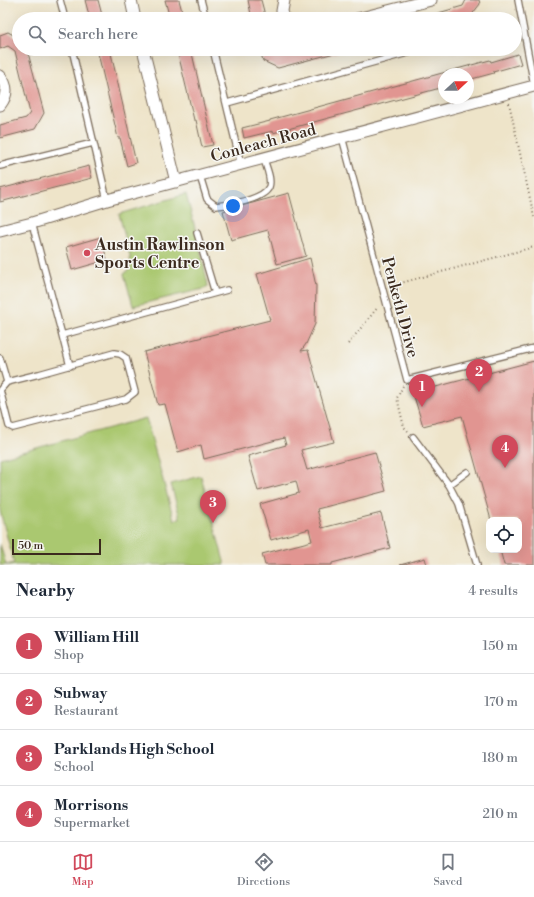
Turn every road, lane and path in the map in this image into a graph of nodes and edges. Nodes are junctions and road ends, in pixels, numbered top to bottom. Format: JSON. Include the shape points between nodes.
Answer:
{"nodes":[{"id":1,"x":60,"y":0,"type":"edge"},
{"id":2,"x":131,"y":0,"type":"edge"},
{"id":3,"x":201,"y":0,"type":"edge"},
{"id":4,"x":284,"y":0,"type":"edge"},
{"id":5,"x":431,"y":0,"type":"edge"},
{"id":6,"x":518,"y":0,"type":"edge"},
{"id":7,"x":63,"y":12,"type":"edge"},
{"id":8,"x":134,"y":12,"type":"edge"},
{"id":9,"x":204,"y":12,"type":"edge"},
{"id":10,"x":282,"y":12,"type":"edge"},
{"id":11,"x":384,"y":12,"type":"edge"},
{"id":12,"x":520,"y":12,"type":"edge"},
{"id":13,"x":522,"y":22,"type":"edge"},
{"id":14,"x":74,"y":56,"type":"edge"},
{"id":15,"x":145,"y":56,"type":"edge"},
{"id":16,"x":215,"y":56,"type":"edge"},
{"id":17,"x":397,"y":56,"type":"edge"},
{"id":18,"x":0,"y":76,"type":"edge"},
{"id":19,"x":534,"y":86,"type":"edge"},
{"id":20,"x":507,"y":94,"type":"junction"},
{"id":21,"x":227,"y":103,"type":"junction"},
{"id":22,"x":0,"y":105,"type":"edge"},
{"id":23,"x":342,"y":138,"type":"junction"},
{"id":24,"x":93,"y":143,"type":"junction"},
{"id":25,"x":264,"y":159,"type":"junction"},
{"id":26,"x":241,"y":165,"type":"junction"},
{"id":27,"x":0,"y":166,"type":"edge"},
{"id":28,"x":200,"y":176,"type":"junction"},
{"id":29,"x":176,"y":182,"type":"junction"},
{"id":30,"x":107,"y":200,"type":"junction"},
{"id":31,"x":534,"y":218,"type":"edge"},
{"id":32,"x":32,"y":223,"type":"junction"},
{"id":33,"x":0,"y":231,"type":"edge"},
{"id":34,"x":197,"y":233,"type":"dead end"},
{"id":35,"x":534,"y":247,"type":"edge"},
{"id":36,"x":227,"y":290,"type":"dead end"},
{"id":37,"x":215,"y":293,"type":"junction"},
{"id":38,"x":385,"y":298,"type":"junction"},
{"id":39,"x":62,"y":335,"type":"junction"},
{"id":40,"x":348,"y":344,"type":"dead end"},
{"id":41,"x":534,"y":348,"type":"edge"},
{"id":42,"x":0,"y":358,"type":"edge"},
{"id":43,"x":70,"y":366,"type":"junction"},
{"id":44,"x":407,"y":380,"type":"junction"},
{"id":45,"x":7,"y":382,"type":"junction"},
{"id":46,"x":0,"y":390,"type":"edge"},
{"id":47,"x":412,"y":436,"type":"joint"},
{"id":48,"x":467,"y":472,"type":"dead end"},
{"id":49,"x":449,"y":485,"type":"junction"},
{"id":50,"x":477,"y":565,"type":"edge"}],
"edges":[{"from":1,"to":7,"type":"lane"},
{"from":2,"to":8,"type":"street"},
{"from":3,"to":9,"type":"lane"},
{"from":4,"to":10,"type":"street"},
{"from":5,"to":11,"type":"street"},
{"from":6,"to":12,"type":"lane"},
{"from":13,"to":19,"type":"lane"},
{"from":14,"to":24,"type":"lane"},
{"from":15,"to":29,"type":"street"},
{"from":16,"to":21,"type":"lane"},
{"from":17,"to":21,"type":"lane"},
{"from":18,"to":22,"type":"street","via":[[6,86],[6,92]]},
{"from":19,"to":20,"type":"street","name":"Conleach Road"},
{"from":20,"to":23,"type":"street","name":"Conleach Road"},
{"from":20,"to":31,"type":"path"},
{"from":21,"to":26,"type":"lane"},
{"from":23,"to":25,"type":"street","name":"Conleach Road"},
{"from":23,"to":38,"type":"lane","name":"Penketh Drive"},
{"from":24,"to":27,"type":"lane"},
{"from":24,"to":30,"type":"lane"},
{"from":25,"to":26,"type":"street","name":"Conleach Road"},
{"from":25,"to":28,"type":"lane","via":[[270,180],[269,187],[255,198],[230,205],[216,206],[207,199]]},
{"from":26,"to":28,"type":"street","name":"Conleach Road"},
{"from":28,"to":29,"type":"street","name":"Conleach Road"},
{"from":29,"to":30,"type":"street","name":"Conleach Road"},
{"from":30,"to":32,"type":"street","name":"Conleach Road"},
{"from":32,"to":33,"type":"street","name":"Conleach Road"},
{"from":32,"to":39,"type":"lane"},
{"from":34,"to":37,"type":"lane"},
{"from":35,"to":38,"type":"path","via":[[397,284]]},
{"from":36,"to":37,"type":"lane"},
{"from":37,"to":39,"type":"lane"},
{"from":38,"to":40,"type":"path"},
{"from":38,"to":44,"type":"lane","name":"Penketh Drive"},
{"from":39,"to":43,"type":"lane"},
{"from":41,"to":44,"type":"lane","name":"Penketh Drive"},
{"from":42,"to":45,"type":"lane"},
{"from":43,"to":45,"type":"lane"},
{"from":43,"to":46,"type":"lane","via":[[114,353],[120,354],[126,358],[135,392],[126,399],[13,428],[9,426]]},
{"from":44,"to":47,"type":"path","via":[[396,398],[404,426]]},
{"from":45,"to":46,"type":"lane"},
{"from":47,"to":49,"type":"lane"},
{"from":48,"to":49,"type":"lane"},
{"from":49,"to":50,"type":"lane","via":[[459,504]]}]}
